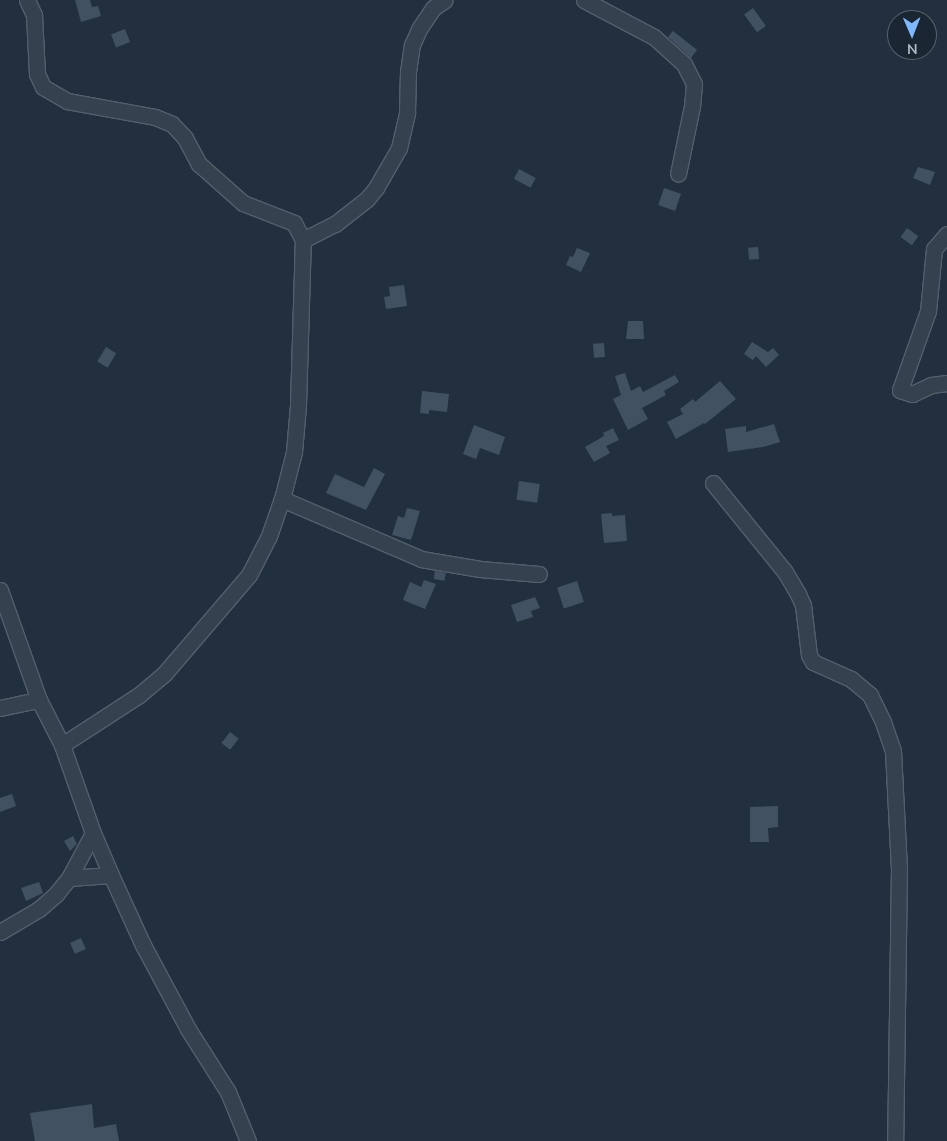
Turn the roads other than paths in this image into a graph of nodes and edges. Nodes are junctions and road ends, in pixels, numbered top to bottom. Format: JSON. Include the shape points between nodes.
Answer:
{"nodes":[{"id":1,"x":28,"y":0,"type":"edge"},
{"id":2,"x":445,"y":0,"type":"edge"},
{"id":3,"x":584,"y":0,"type":"edge"},
{"id":4,"x":678,"y":174,"type":"dead end"},
{"id":5,"x":947,"y":234,"type":"edge"},
{"id":6,"x":304,"y":240,"type":"junction"},
{"id":7,"x":947,"y":383,"type":"edge"},
{"id":8,"x":713,"y":484,"type":"dead end"},
{"id":9,"x":282,"y":499,"type":"junction"},
{"id":10,"x":538,"y":574,"type":"dead end"},
{"id":11,"x":0,"y":590,"type":"edge"},
{"id":12,"x":39,"y":700,"type":"junction"},
{"id":13,"x":0,"y":708,"type":"edge"},
{"id":14,"x":62,"y":745,"type":"junction"},
{"id":15,"x":92,"y":833,"type":"junction"},
{"id":16,"x":111,"y":875,"type":"junction"},
{"id":17,"x":69,"y":878,"type":"junction"},
{"id":18,"x":0,"y":932,"type":"edge"},
{"id":19,"x":248,"y":1141,"type":"edge"},
{"id":20,"x":895,"y":1141,"type":"edge"}],
"edges":[{"from":1,"to":6,"type":"street","via":[[34,15],[37,74],[43,87],[67,101],[155,117],[172,124],[185,138],[199,164],[243,203],[294,223]]},
{"from":2,"to":6,"type":"street","via":[[433,8],[412,45],[407,112],[399,148],[376,188],[335,224]]},
{"from":3,"to":4,"type":"street","via":[[654,37],[684,64],[694,84]]},
{"from":5,"to":7,"type":"street","via":[[934,249],[928,311],[900,390],[912,394],[931,385]]},
{"from":6,"to":9,"type":"street","via":[[298,406],[294,452]]},
{"from":8,"to":20,"type":"street","via":[[798,594],[803,604],[809,655],[813,662],[851,679],[870,695],[893,751],[899,868]]},
{"from":9,"to":10,"type":"street","via":[[421,559]]},
{"from":9,"to":14,"type":"street","via":[[269,536],[249,575],[182,654],[138,695]]},
{"from":11,"to":12,"type":"street"},
{"from":12,"to":13,"type":"street"},
{"from":12,"to":14,"type":"street"},
{"from":14,"to":15,"type":"street"},
{"from":15,"to":16,"type":"street"},
{"from":15,"to":17,"type":"street"},
{"from":16,"to":17,"type":"street"},
{"from":16,"to":19,"type":"street","via":[[147,953],[188,1029],[228,1092]]},
{"from":17,"to":18,"type":"street","via":[[39,909]]}]}
